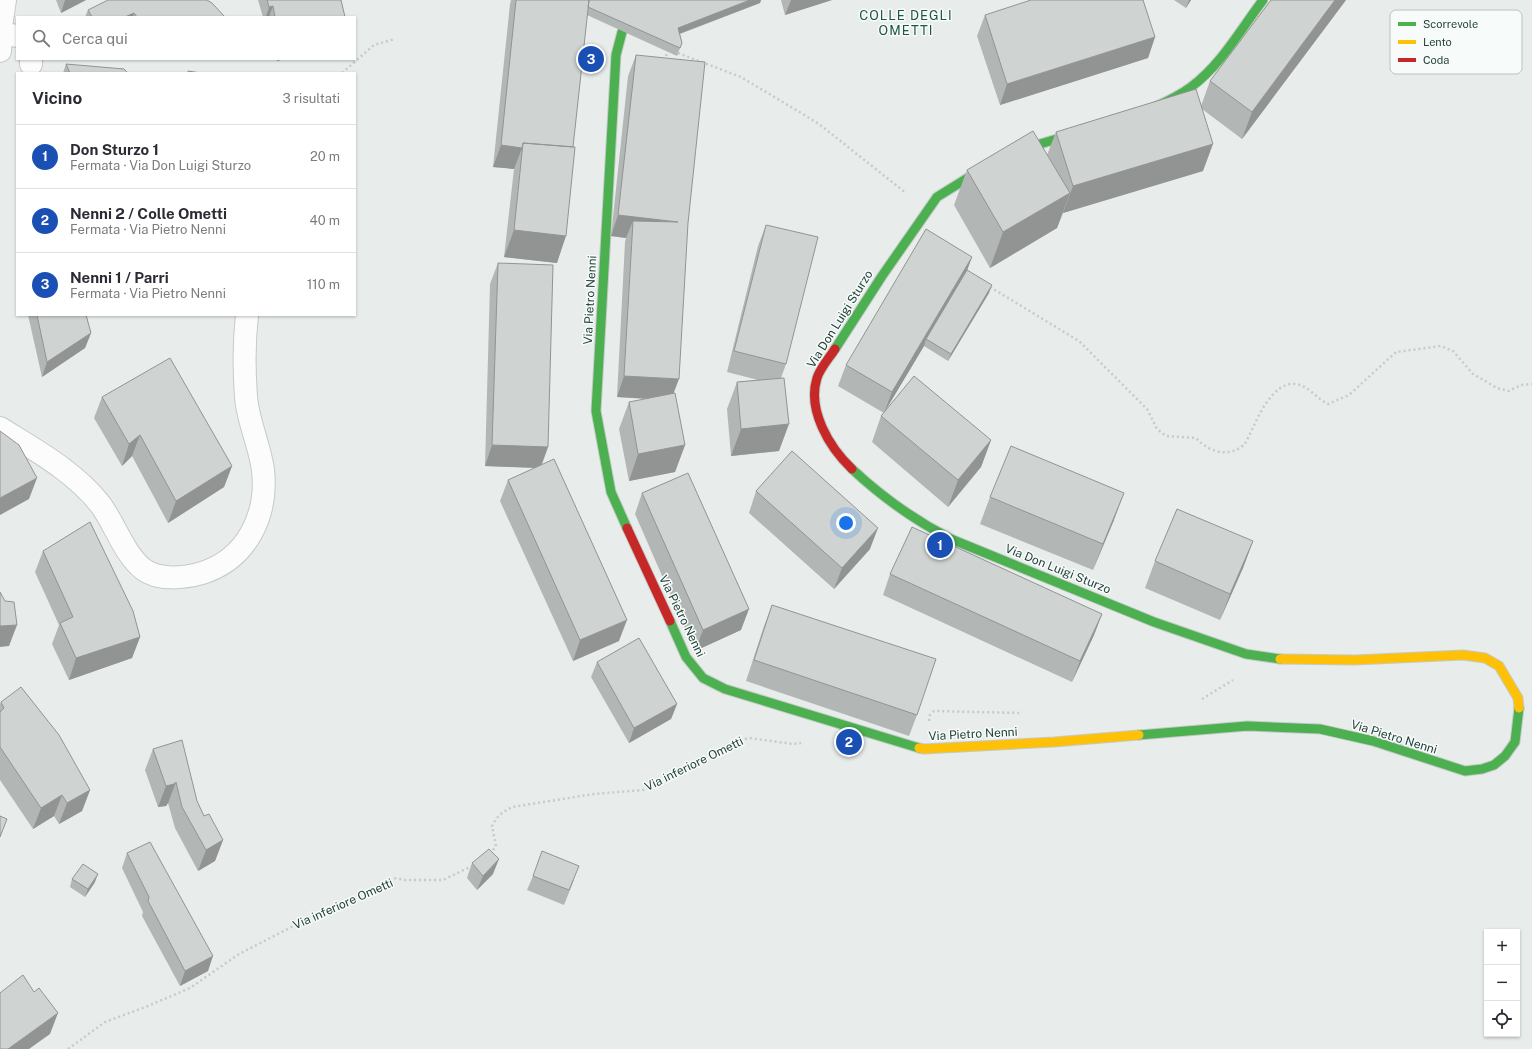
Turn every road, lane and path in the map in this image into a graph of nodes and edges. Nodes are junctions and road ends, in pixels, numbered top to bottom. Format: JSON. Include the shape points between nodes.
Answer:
{"nodes":[{"id":1,"x":5,"y":0,"type":"edge"},
{"id":2,"x":1263,"y":0,"type":"edge"},
{"id":3,"x":622,"y":32,"type":"edge"},
{"id":4,"x":4,"y":38,"type":"edge"},
{"id":5,"x":395,"y":39,"type":"dead end"},
{"id":6,"x":668,"y":48,"type":"edge"},
{"id":7,"x":678,"y":53,"type":"edge"},
{"id":8,"x":665,"y":63,"type":"edge"},
{"id":9,"x":343,"y":72,"type":"edge"},
{"id":10,"x":1142,"y":113,"type":"edge"},
{"id":11,"x":1090,"y":129,"type":"edge"},
{"id":12,"x":928,"y":210,"type":"junction"},
{"id":13,"x":988,"y":286,"type":"edge"},
{"id":14,"x":247,"y":316,"type":"edge"},
{"id":15,"x":1532,"y":384,"type":"edge"},
{"id":16,"x":0,"y":428,"type":"edge"},
{"id":17,"x":1286,"y":660,"type":"joint"},
{"id":18,"x":816,"y":716,"type":"junction"},
{"id":19,"x":486,"y":857,"type":"edge"},
{"id":20,"x":474,"y":865,"type":"edge"},
{"id":21,"x":68,"y":1049,"type":"edge"}],
"edges":[{"from":1,"to":4,"type":"street"},
{"from":2,"to":10,"type":"street","via":[[1213,65],[1195,84]]},
{"from":3,"to":18,"type":"street","name":"Via Pietro Nenni","via":[[616,54],[596,411],[611,492],[686,657],[703,678],[725,689]]},
{"from":5,"to":9,"type":"path","via":[[374,45]]},
{"from":6,"to":8,"type":"path"},
{"from":7,"to":12,"type":"path","via":[[741,77],[819,124]]},
{"from":11,"to":12,"type":"street","name":"Via Don Luigi Sturzo","via":[[1030,147],[987,166],[938,197]]},
{"from":12,"to":17,"type":"street","name":"Via Don Luigi Sturzo","via":[[877,282],[817,376],[815,398],[819,422],[846,463],[896,506],[951,538],[1154,622],[1246,654]]},
{"from":13,"to":15,"type":"path","via":[[1079,342],[1148,409],[1157,429],[1166,436],[1196,438],[1204,447],[1215,452],[1227,453],[1238,450],[1245,444],[1273,393],[1282,387],[1296,384],[1328,404],[1349,395],[1399,351],[1441,346],[1452,351],[1473,374],[1497,388],[1508,391],[1521,385]]},
{"from":14,"to":16,"type":"street","via":[[246,397],[263,470],[263,495],[258,522],[246,544],[213,569],[180,577],[162,576],[145,571],[133,561],[101,505],[83,483]]},
{"from":17,"to":18,"type":"street","name":"Via Pietro Nenni","via":[[1463,655],[1485,658],[1499,666],[1518,698],[1519,715],[1515,742],[1506,756],[1494,765],[1465,771],[1373,741],[1320,729],[1246,726],[1054,742],[924,749]]},
{"from":18,"to":19,"type":"path","name":"Via inferiore Ometti","via":[[800,744],[749,738],[734,742],[643,790],[594,794],[512,807],[496,819],[492,826],[496,846]]},
{"from":20,"to":21,"type":"path","name":"Via inferiore Ometti","via":[[443,880],[394,878],[239,954],[190,988],[105,1022]]}]}
